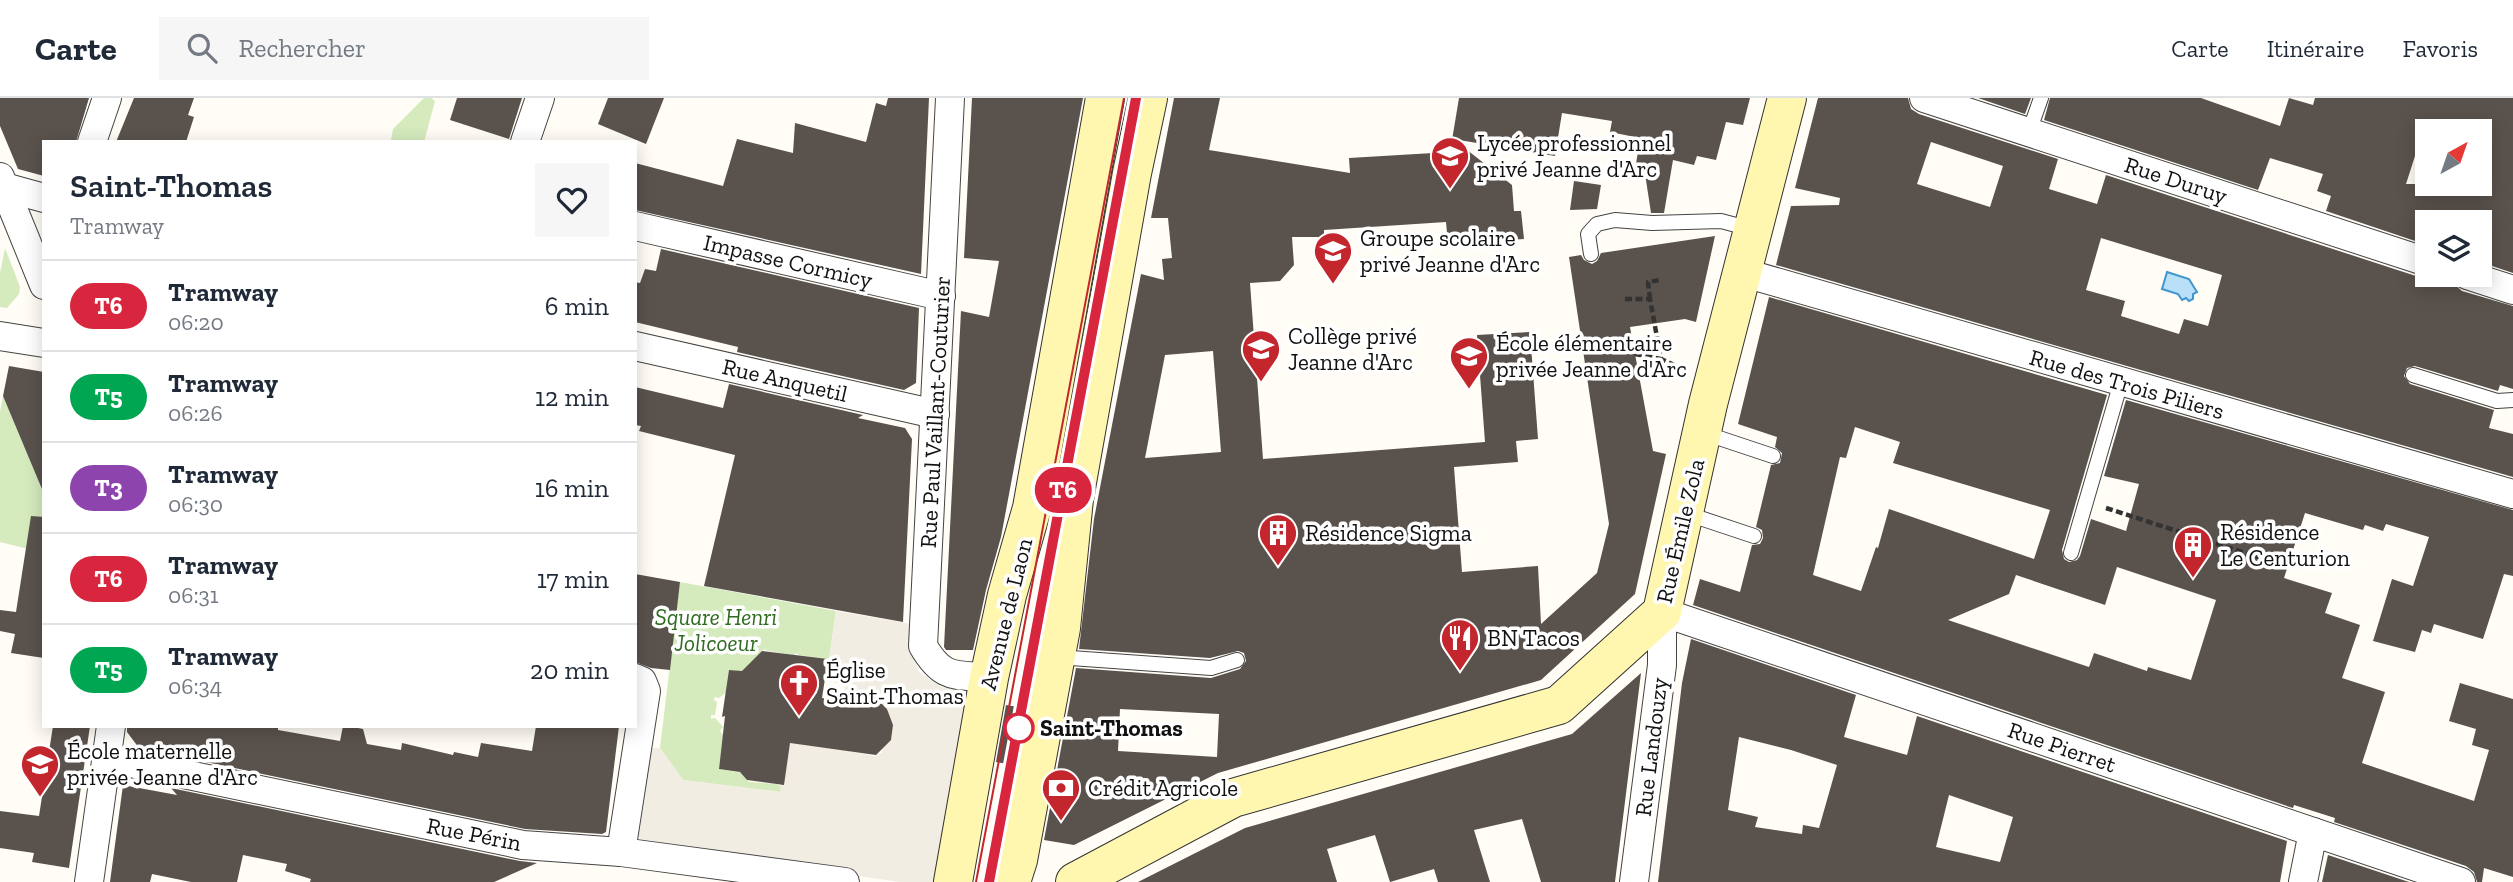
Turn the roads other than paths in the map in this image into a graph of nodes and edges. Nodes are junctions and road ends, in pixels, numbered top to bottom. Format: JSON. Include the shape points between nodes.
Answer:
{"nodes":[{"id":1,"x":107,"y":98,"type":"edge"},
{"id":2,"x":540,"y":98,"type":"edge"},
{"id":3,"x":950,"y":98,"type":"edge"},
{"id":4,"x":1105,"y":98,"type":"edge"},
{"id":5,"x":1148,"y":98,"type":"edge"},
{"id":6,"x":1787,"y":98,"type":"edge"},
{"id":7,"x":1924,"y":98,"type":"edge"},
{"id":8,"x":2041,"y":98,"type":"edge"},
{"id":9,"x":2029,"y":132,"type":"junction"},
{"id":10,"x":93,"y":140,"type":"edge"},
{"id":11,"x":526,"y":140,"type":"edge"},
{"id":12,"x":2,"y":182,"type":"edge"},
{"id":13,"x":42,"y":197,"type":"edge"},
{"id":14,"x":637,"y":226,"type":"edge"},
{"id":15,"x":1753,"y":230,"type":"junction"},
{"id":16,"x":1591,"y":254,"type":"dead end"},
{"id":17,"x":2415,"y":258,"type":"edge"},
{"id":18,"x":1741,"y":272,"type":"junction"},
{"id":19,"x":42,"y":280,"type":"edge"},
{"id":20,"x":2492,"y":283,"type":"edge"},
{"id":21,"x":2513,"y":290,"type":"edge"},
{"id":22,"x":941,"y":296,"type":"junction"},
{"id":23,"x":0,"y":335,"type":"edge"},
{"id":24,"x":42,"y":343,"type":"edge"},
{"id":25,"x":637,"y":346,"type":"edge"},
{"id":26,"x":2413,"y":375,"type":"dead end"},
{"id":27,"x":2121,"y":382,"type":"junction"},
{"id":28,"x":2513,"y":400,"type":"edge"},
{"id":29,"x":935,"y":414,"type":"junction"},
{"id":30,"x":1702,"y":432,"type":"junction"},
{"id":31,"x":1773,"y":456,"type":"dead end"},
{"id":32,"x":2513,"y":494,"type":"edge"},
{"id":33,"x":1684,"y":513,"type":"junction"},
{"id":34,"x":1754,"y":536,"type":"dead end"},
{"id":35,"x":2071,"y":554,"type":"dead end"},
{"id":36,"x":1662,"y":612,"type":"junction"},
{"id":37,"x":1056,"y":657,"type":"junction"},
{"id":38,"x":1237,"y":660,"type":"dead end"},
{"id":39,"x":989,"y":678,"type":"junction"},
{"id":40,"x":637,"y":679,"type":"edge"},
{"id":41,"x":111,"y":728,"type":"edge"},
{"id":42,"x":107,"y":758,"type":"junction"},
{"id":43,"x":2313,"y":832,"type":"junction"},
{"id":44,"x":621,"y":852,"type":"junction"},
{"id":45,"x":89,"y":882,"type":"edge"},
{"id":46,"x":845,"y":882,"type":"edge"},
{"id":47,"x":953,"y":882,"type":"edge"},
{"id":48,"x":1011,"y":882,"type":"edge"},
{"id":49,"x":1075,"y":882,"type":"edge"},
{"id":50,"x":1634,"y":882,"type":"edge"},
{"id":51,"x":2303,"y":882,"type":"edge"},
{"id":52,"x":2461,"y":882,"type":"edge"}],
"edges":[{"from":1,"to":10,"type":"street"},
{"from":2,"to":11,"type":"street"},
{"from":3,"to":22,"type":"street","name":"Rue Paul Vaillant-Couturier"},
{"from":4,"to":39,"type":"main road","name":"Avenue de Laon","via":[[1032,508]]},
{"from":5,"to":37,"type":"main road","name":"Avenue de Laon","via":[[1074,499]]},
{"from":6,"to":15,"type":"main road","name":"Rue Émile Zola"},
{"from":7,"to":9,"type":"street","name":"Rue Duruy"},
{"from":8,"to":9,"type":"lane"},
{"from":9,"to":17,"type":"street","name":"Rue Duruy"},
{"from":12,"to":13,"type":"street"},
{"from":12,"to":19,"type":"street"},
{"from":14,"to":22,"type":"street","name":"Impasse Cormicy"},
{"from":15,"to":16,"type":"lane","via":[[1721,221],[1615,220],[1597,224],[1588,234]]},
{"from":15,"to":18,"type":"main road","name":"Rue Émile Zola"},
{"from":18,"to":27,"type":"street","name":"Rue des Trois Piliers"},
{"from":18,"to":30,"type":"main road","name":"Rue Émile Zola"},
{"from":20,"to":21,"type":"street"},
{"from":22,"to":29,"type":"street","name":"Rue Paul Vaillant-Couturier"},
{"from":23,"to":24,"type":"street"},
{"from":25,"to":29,"type":"street","name":"Rue Anquetil"},
{"from":26,"to":28,"type":"lane","via":[[2497,401]]},
{"from":27,"to":32,"type":"street","name":"Rue des Trois Piliers"},
{"from":27,"to":35,"type":"lane"},
{"from":29,"to":39,"type":"street","name":"Rue Paul Vaillant-Couturier","via":[[923,646],[933,664],[946,674]]},
{"from":30,"to":31,"type":"lane"},
{"from":30,"to":33,"type":"main road","name":"Rue Émile Zola"},
{"from":33,"to":34,"type":"lane"},
{"from":33,"to":36,"type":"main road","name":"Rue Émile Zola"},
{"from":36,"to":43,"type":"street","name":"Rue Pierret"},
{"from":36,"to":49,"type":"main road","name":"Rue Émile Zola","via":[[1559,705],[1233,799]]},
{"from":36,"to":50,"type":"street","name":"Rue Landouzy","via":[[1662,665]]},
{"from":37,"to":38,"type":"lane","via":[[1211,668]]},
{"from":37,"to":48,"type":"main road","name":"Avenue de Laon"},
{"from":39,"to":47,"type":"main road","name":"Avenue de Laon"},
{"from":40,"to":44,"type":"street","via":[[646,691]]},
{"from":41,"to":42,"type":"street"},
{"from":42,"to":44,"type":"street","name":"Rue Périn","via":[[523,845]]},
{"from":42,"to":45,"type":"street"},
{"from":43,"to":51,"type":"street"},
{"from":43,"to":52,"type":"street","name":"Rue Pierret"},
{"from":44,"to":46,"type":"street","name":"Rue Périn"}]}
